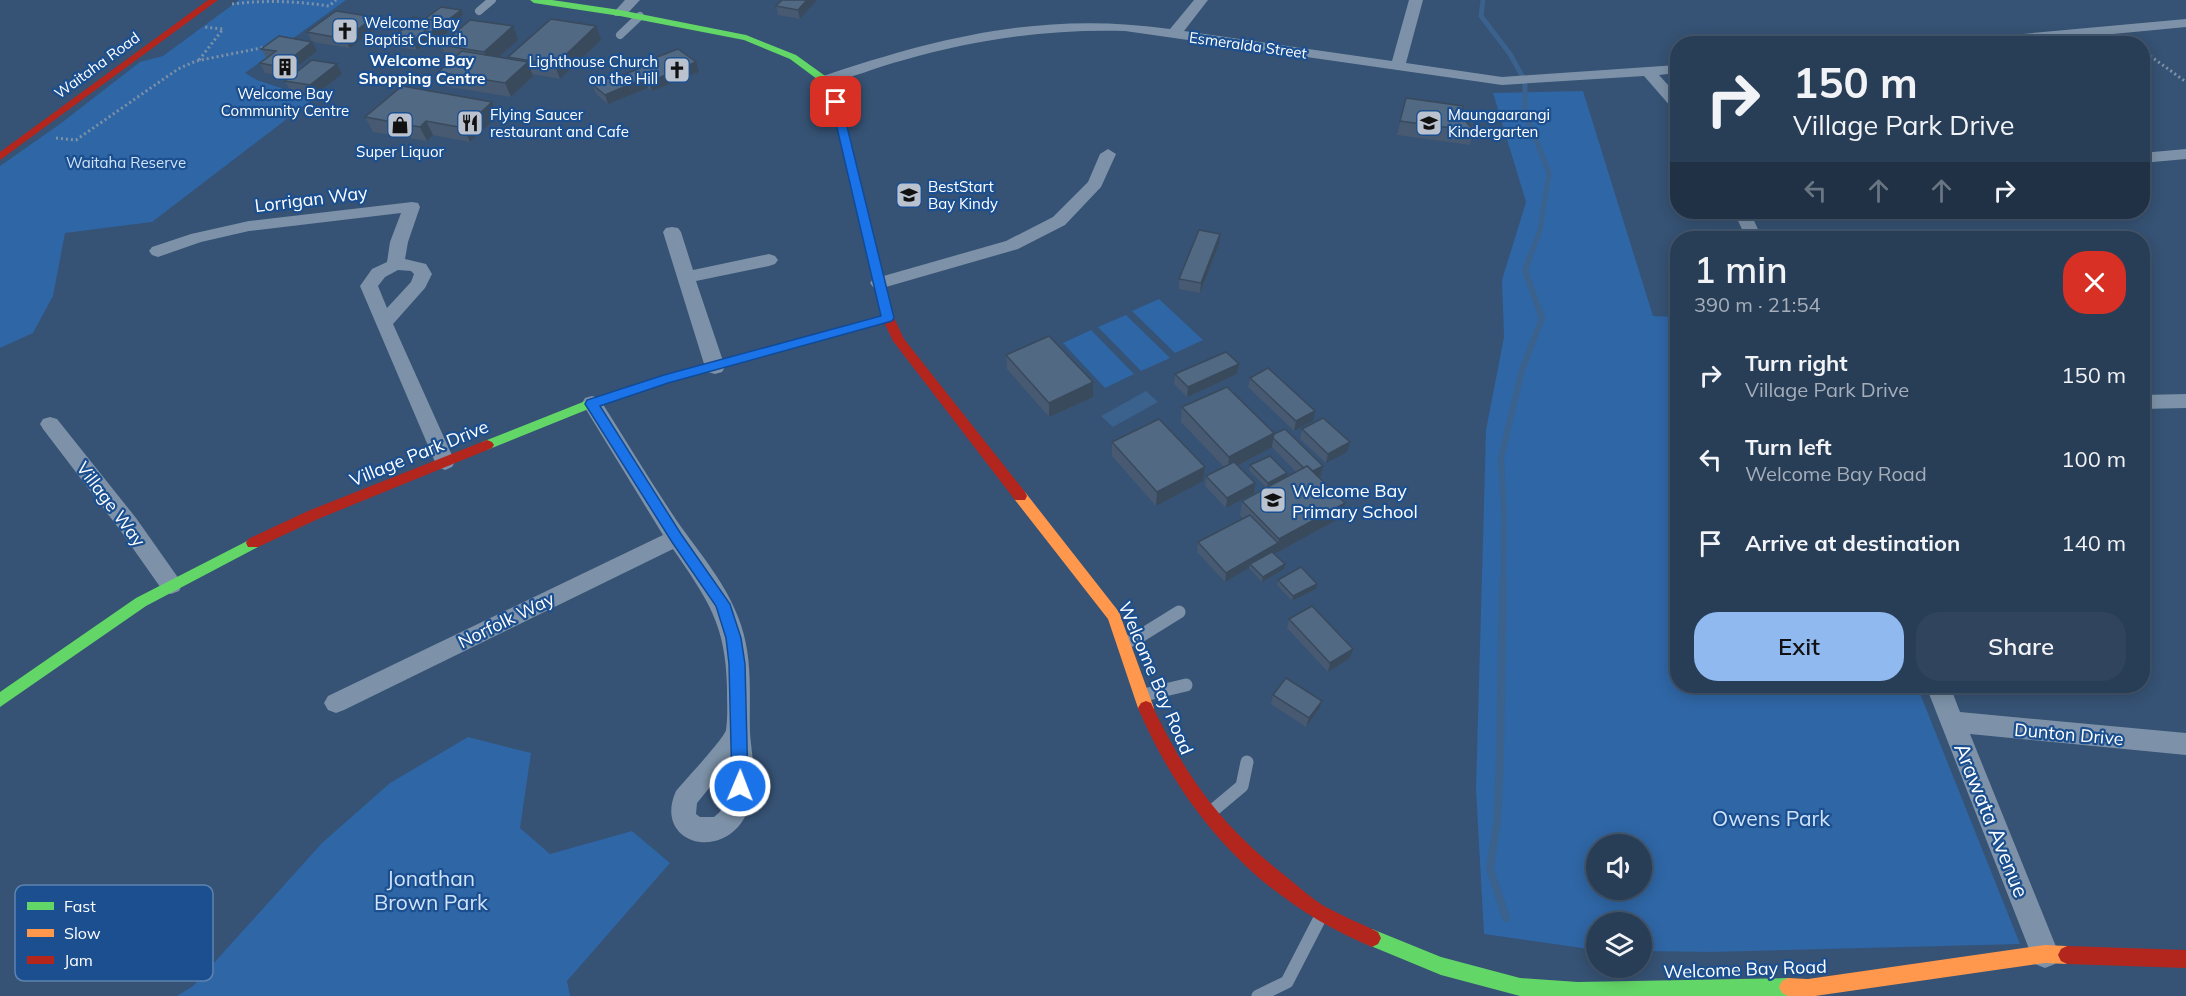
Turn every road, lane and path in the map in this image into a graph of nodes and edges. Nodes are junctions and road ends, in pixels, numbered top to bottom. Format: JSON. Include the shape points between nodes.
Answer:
{"nodes":[{"id":1,"x":336,"y":0,"type":"edge"},
{"id":2,"x":492,"y":0,"type":"edge"},
{"id":3,"x":534,"y":0,"type":"edge"},
{"id":4,"x":633,"y":0,"type":"edge"},
{"id":5,"x":1202,"y":0,"type":"edge"},
{"id":6,"x":1416,"y":0,"type":"edge"},
{"id":7,"x":221,"y":2,"type":"edge"},
{"id":8,"x":479,"y":11,"type":"dead end"},
{"id":9,"x":620,"y":13,"type":"junction"},
{"id":10,"x":640,"y":16,"type":"junction"},
{"id":11,"x":2186,"y":23,"type":"edge"},
{"id":12,"x":207,"y":28,"type":"dead end"},
{"id":13,"x":1174,"y":34,"type":"junction"},
{"id":14,"x":620,"y":35,"type":"dead end"},
{"id":15,"x":2044,"y":36,"type":"edge"},
{"id":16,"x":273,"y":45,"type":"edge"},
{"id":17,"x":2150,"y":56,"type":"edge"},
{"id":18,"x":199,"y":60,"type":"junction"},
{"id":19,"x":409,"y":61,"type":"dead end"},
{"id":20,"x":419,"y":62,"type":"dead end"},
{"id":21,"x":1398,"y":67,"type":"junction"},
{"id":22,"x":1670,"y":69,"type":"edge"},
{"id":23,"x":1648,"y":71,"type":"junction"},
{"id":24,"x":825,"y":80,"type":"junction"},
{"id":25,"x":2186,"y":82,"type":"edge"},
{"id":26,"x":1670,"y":97,"type":"edge"},
{"id":27,"x":76,"y":140,"type":"dead end"},
{"id":28,"x":1108,"y":154,"type":"dead end"},
{"id":29,"x":2186,"y":154,"type":"edge"},
{"id":30,"x":0,"y":156,"type":"edge"},
{"id":31,"x":2150,"y":157,"type":"edge"},
{"id":32,"x":672,"y":232,"type":"dead end"},
{"id":33,"x":158,"y":251,"type":"dead end"},
{"id":34,"x":769,"y":260,"type":"dead end"},
{"id":35,"x":395,"y":264,"type":"junction"},
{"id":36,"x":687,"y":277,"type":"junction"},
{"id":37,"x":879,"y":283,"type":"junction"},
{"id":38,"x":888,"y":318,"type":"junction"},
{"id":39,"x":385,"y":322,"type":"junction"},
{"id":40,"x":716,"y":367,"type":"junction"},
{"id":41,"x":2186,"y":401,"type":"edge"},
{"id":42,"x":2150,"y":402,"type":"edge"},
{"id":43,"x":592,"y":404,"type":"junction"},
{"id":44,"x":50,"y":424,"type":"dead end"},
{"id":45,"x":445,"y":462,"type":"junction"},
{"id":46,"x":676,"y":538,"type":"junction"},
{"id":47,"x":171,"y":585,"type":"junction"},
{"id":48,"x":1179,"y":612,"type":"dead end"},
{"id":49,"x":1123,"y":644,"type":"junction"},
{"id":50,"x":1186,"y":685,"type":"dead end"},
{"id":51,"x":1941,"y":693,"type":"edge"},
{"id":52,"x":1141,"y":696,"type":"junction"},
{"id":53,"x":0,"y":700,"type":"edge"},
{"id":54,"x":336,"y":703,"type":"dead end"},
{"id":55,"x":1953,"y":722,"type":"junction"},
{"id":56,"x":738,"y":735,"type":"dead end"},
{"id":57,"x":2186,"y":744,"type":"edge"},
{"id":58,"x":1247,"y":762,"type":"dead end"},
{"id":59,"x":1208,"y":815,"type":"junction"},
{"id":60,"x":1322,"y":915,"type":"junction"},
{"id":61,"x":2045,"y":954,"type":"junction"},
{"id":62,"x":2186,"y":959,"type":"edge"},
{"id":63,"x":1884,"y":988,"type":"edge"},
{"id":64,"x":1257,"y":996,"type":"edge"}],
"edges":[{"from":1,"to":7,"type":"path","via":[[328,6],[295,1]]},
{"from":2,"to":8,"type":"lane"},
{"from":3,"to":9,"type":"main road"},
{"from":4,"to":9,"type":"street"},
{"from":5,"to":13,"type":"street"},
{"from":6,"to":21,"type":"street"},
{"from":7,"to":30,"type":"main road","name":"Waitaha Road"},
{"from":9,"to":10,"type":"main road"},
{"from":10,"to":14,"type":"lane"},
{"from":10,"to":24,"type":"main road","via":[[746,38],[793,57]]},
{"from":11,"to":15,"type":"street"},
{"from":12,"to":18,"type":"path","via":[[223,30]]},
{"from":13,"to":21,"type":"street","name":"Esmeralda Street"},
{"from":13,"to":24,"type":"street","name":"Esmeralda Street","via":[[1099,25],[1024,31],[908,52]]},
{"from":16,"to":18,"type":"path"},
{"from":17,"to":25,"type":"path"},
{"from":18,"to":27,"type":"path","via":[[171,73]]},
{"from":19,"to":20,"type":"lane"},
{"from":21,"to":23,"type":"street","name":"Esmeralda Street","via":[[1502,81]]},
{"from":22,"to":23,"type":"street","name":"Esmeralda Street"},
{"from":23,"to":26,"type":"street"},
{"from":24,"to":37,"type":"main road","name":"Welcome Bay Road","via":[[836,102]]},
{"from":28,"to":37,"type":"street","via":[[1095,184],[1059,221],[1012,245]]},
{"from":29,"to":31,"type":"street"},
{"from":32,"to":36,"type":"street"},
{"from":33,"to":35,"type":"street","name":"Lorrigan Way","via":[[249,226],[412,207]]},
{"from":34,"to":36,"type":"street"},
{"from":35,"to":39,"type":"street","via":[[374,276],[369,285]]},
{"from":35,"to":39,"type":"street","via":[[409,264],[420,268],[423,274],[419,284]]},
{"from":36,"to":40,"type":"street"},
{"from":37,"to":38,"type":"main road","name":"Welcome Bay Road"},
{"from":38,"to":40,"type":"main road","name":"Village Park Drive"},
{"from":38,"to":49,"type":"main road","name":"Welcome Bay Road","via":[[899,341],[1103,600],[1114,616]]},
{"from":39,"to":45,"type":"street"},
{"from":40,"to":43,"type":"main road","name":"Village Park Drive"},
{"from":41,"to":42,"type":"street"},
{"from":43,"to":45,"type":"main road","name":"Village Park Drive"},
{"from":43,"to":46,"type":"street"},
{"from":44,"to":47,"type":"street","name":"Village Way"},
{"from":45,"to":47,"type":"main road","name":"Village Park Drive","via":[[277,531]]},
{"from":46,"to":54,"type":"street","name":"Norfolk Way"},
{"from":46,"to":56,"type":"street","via":[[716,592],[730,624],[737,664]]},
{"from":47,"to":53,"type":"main road","name":"Village Park Drive","via":[[115,618]]},
{"from":48,"to":49,"type":"lane"},
{"from":49,"to":52,"type":"main road","name":"Welcome Bay Road"},
{"from":50,"to":52,"type":"lane"},
{"from":51,"to":55,"type":"street","name":"Arawata Avenue"},
{"from":52,"to":59,"type":"main road","name":"Welcome Bay Road","via":[[1160,743],[1181,780]]},
{"from":55,"to":57,"type":"street","name":"Dunton Drive"},
{"from":55,"to":61,"type":"street","name":"Arawata Avenue"},
{"from":58,"to":59,"type":"lane","via":[[1242,786]]},
{"from":59,"to":60,"type":"main road","name":"Welcome Bay Road","via":[[1262,870]]},
{"from":60,"to":63,"type":"main road","name":"Welcome Bay Road","via":[[1441,966],[1520,987],[1597,992],[1755,986]]},
{"from":60,"to":64,"type":"lane","via":[[1287,982]]},
{"from":61,"to":62,"type":"main road","name":"Welcome Bay Road"},
{"from":61,"to":63,"type":"main road","name":"Welcome Bay Road","via":[[1928,970]]}]}
